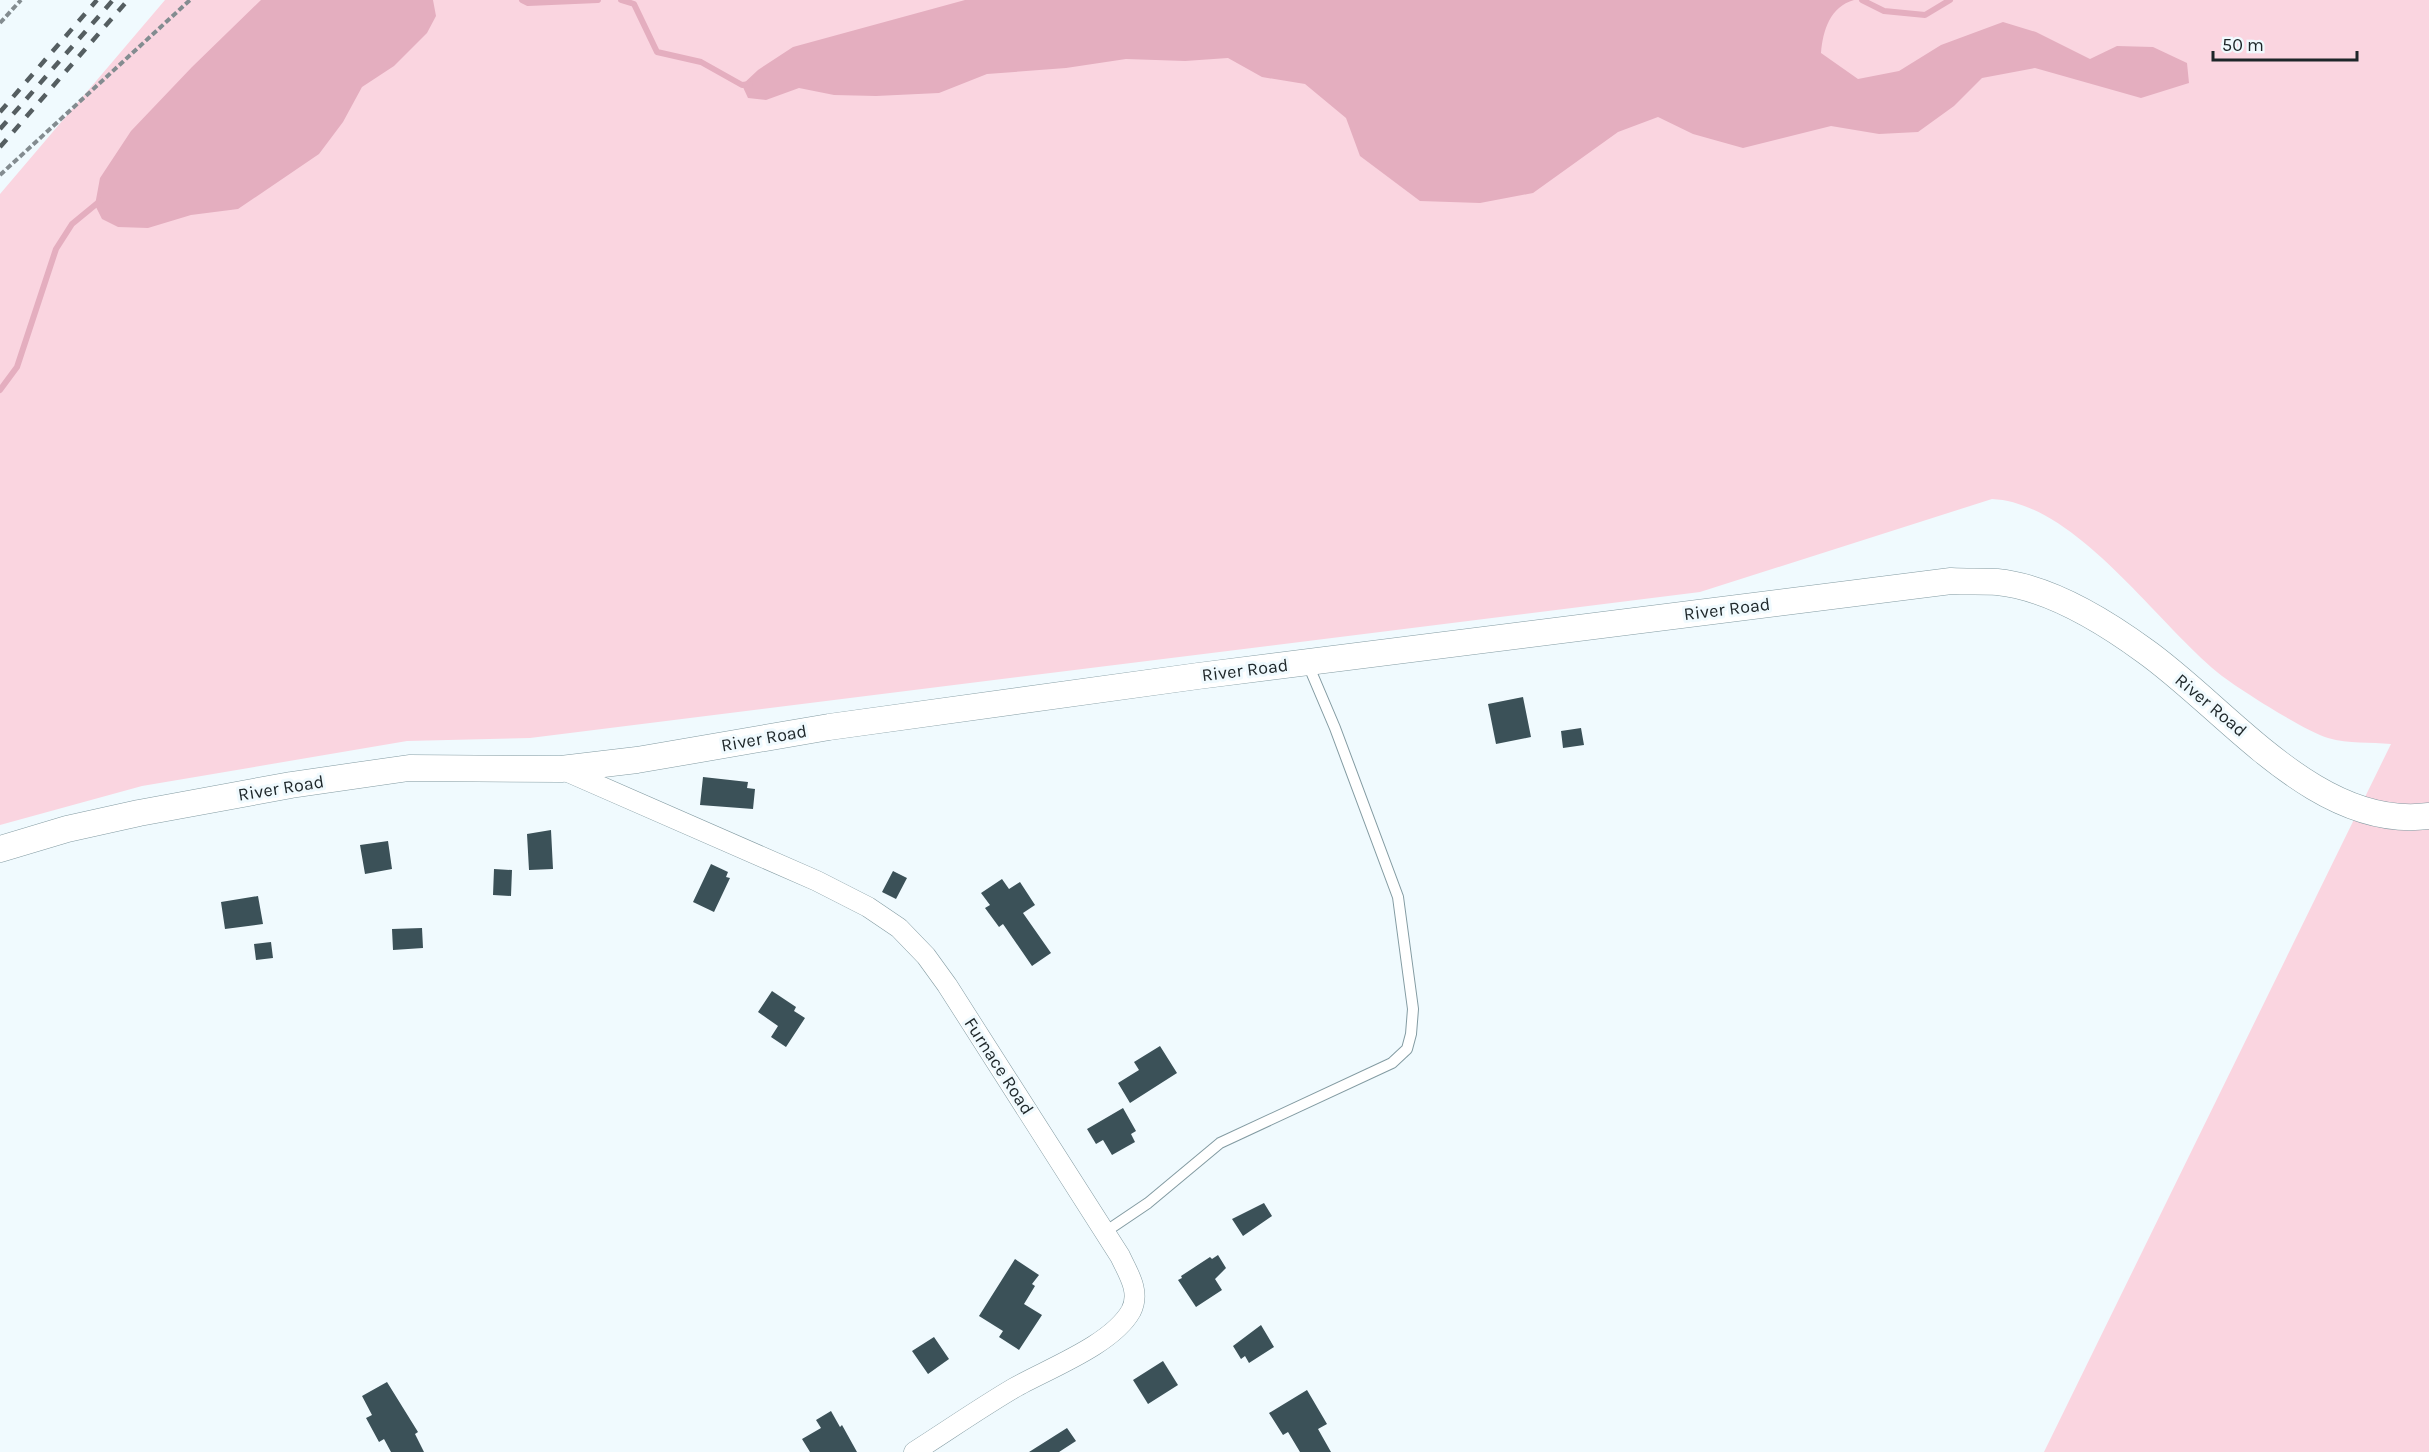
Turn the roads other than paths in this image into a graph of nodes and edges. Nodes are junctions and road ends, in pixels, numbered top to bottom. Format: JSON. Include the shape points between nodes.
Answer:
{"nodes":[{"id":1,"x":1307,"y":662,"type":"junction"},
{"id":2,"x":561,"y":769,"type":"junction"},
{"id":3,"x":2429,"y":816,"type":"edge"},
{"id":4,"x":0,"y":849,"type":"edge"},
{"id":5,"x":1105,"y":1233,"type":"junction"},
{"id":6,"x":914,"y":1452,"type":"edge"}],
"edges":[{"from":1,"to":2,"type":"street","name":"River Road","via":[[829,727]]},
{"from":1,"to":3,"type":"street","name":"River Road","via":[[1952,581],[1999,582],[2044,594],[2145,650],[2309,784],[2350,806],[2386,814]]},
{"from":1,"to":5,"type":"lane","via":[[1398,897],[1413,1009],[1407,1049],[1392,1063],[1220,1143]]},
{"from":2,"to":4,"type":"street","name":"River Road","via":[[490,766],[386,771],[138,813]]},
{"from":2,"to":5,"type":"street","name":"Furnace Road","via":[[817,880],[899,928],[947,985]]},
{"from":5,"to":6,"type":"street","name":"Furnace Road","via":[[1132,1280],[1135,1296],[1122,1323],[1091,1348],[1013,1388]]}]}
